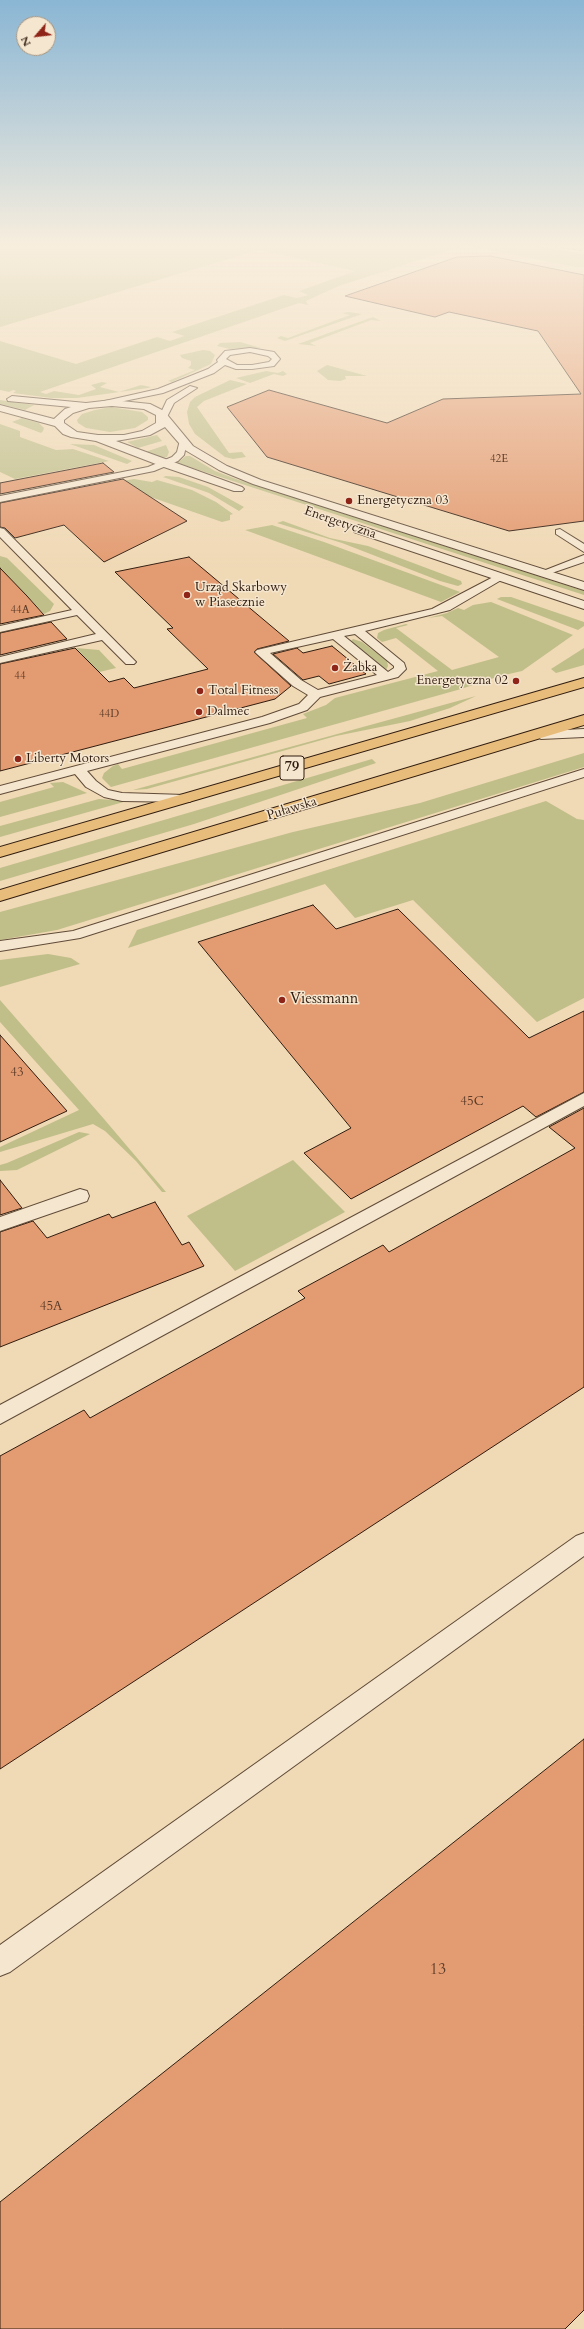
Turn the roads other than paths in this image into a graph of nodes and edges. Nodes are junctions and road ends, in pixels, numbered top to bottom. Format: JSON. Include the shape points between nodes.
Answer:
{"nodes":[{"id":1,"x":230,"y":354,"type":"edge"},
{"id":2,"x":268,"y":354,"type":"edge"},
{"id":3,"x":223,"y":362,"type":"junction"},
{"id":4,"x":245,"y":367,"type":"junction"},
{"id":5,"x":228,"y":374,"type":"dead end"},
{"id":6,"x":208,"y":382,"type":"dead end"},
{"id":7,"x":0,"y":396,"type":"edge"},
{"id":8,"x":100,"y":403,"type":"junction"},
{"id":9,"x":88,"y":405,"type":"junction"},
{"id":10,"x":0,"y":408,"type":"edge"},
{"id":11,"x":163,"y":417,"type":"junction"},
{"id":12,"x":59,"y":424,"type":"junction"},
{"id":13,"x":98,"y":438,"type":"junction"},
{"id":14,"x":183,"y":442,"type":"junction"},
{"id":15,"x":164,"y":464,"type":"junction"},
{"id":16,"x":250,"y":493,"type":"dead end"},
{"id":17,"x":0,"y":499,"type":"edge"},
{"id":18,"x":346,"y":525,"type":"dead end"},
{"id":19,"x":0,"y":531,"type":"edge"},
{"id":20,"x":560,"y":532,"type":"dead end"},
{"id":21,"x":584,"y":548,"type":"edge"},
{"id":22,"x":584,"y":558,"type":"edge"},
{"id":23,"x":543,"y":572,"type":"junction"},
{"id":24,"x":499,"y":577,"type":"junction"},
{"id":25,"x":584,"y":586,"type":"edge"},
{"id":26,"x":584,"y":605,"type":"edge"},
{"id":27,"x":80,"y":611,"type":"junction"},
{"id":28,"x":0,"y":629,"type":"edge"},
{"id":29,"x":358,"y":631,"type":"junction"},
{"id":30,"x":334,"y":634,"type":"junction"},
{"id":31,"x":104,"y":636,"type":"junction"},
{"id":32,"x":0,"y":660,"type":"edge"},
{"id":33,"x":130,"y":662,"type":"dead end"},
{"id":34,"x":386,"y":676,"type":"junction"},
{"id":35,"x":584,"y":682,"type":"edge"},
{"id":36,"x":316,"y":694,"type":"junction"},
{"id":37,"x":584,"y":720,"type":"edge"},
{"id":38,"x":584,"y":733,"type":"edge"},
{"id":39,"x":540,"y":735,"type":"junction"},
{"id":40,"x":78,"y":769,"type":"junction"},
{"id":41,"x":584,"y":773,"type":"edge"},
{"id":42,"x":0,"y":790,"type":"edge"},
{"id":43,"x":184,"y":799,"type":"junction"},
{"id":44,"x":0,"y":852,"type":"edge"},
{"id":45,"x":0,"y":896,"type":"edge"},
{"id":46,"x":0,"y":946,"type":"edge"},
{"id":47,"x":584,"y":1099,"type":"edge"},
{"id":48,"x":80,"y":1196,"type":"dead end"},
{"id":49,"x":0,"y":1224,"type":"edge"},
{"id":50,"x":0,"y":1415,"type":"edge"},
{"id":51,"x":584,"y":1543,"type":"edge"},
{"id":52,"x":0,"y":1962,"type":"edge"}],
"edges":[{"from":1,"to":3,"type":"lane","via":[[224,355],[221,360]]},
{"from":2,"to":4,"type":"lane","via":[[276,359],[266,365]]},
{"from":3,"to":4,"type":"lane"},
{"from":3,"to":8,"type":"lane","via":[[210,371],[160,391]]},
{"from":4,"to":5,"type":"lane"},
{"from":6,"to":11,"type":"lane","via":[[170,402]]},
{"from":7,"to":9,"type":"street","name":"Energetyczna","via":[[45,403]]},
{"from":8,"to":9,"type":"street","name":"Energetyczna"},
{"from":8,"to":11,"type":"street","name":"Energetyczna","via":[[141,405],[155,409]]},
{"from":9,"to":12,"type":"street","name":"Energetyczna","via":[[69,411],[59,419]]},
{"from":10,"to":12,"type":"street"},
{"from":11,"to":13,"type":"street","via":[[161,425],[146,433],[124,438]]},
{"from":11,"to":14,"type":"street","name":"Energetyczna"},
{"from":12,"to":13,"type":"street","via":[[67,432],[75,435]]},
{"from":13,"to":15,"type":"street"},
{"from":14,"to":15,"type":"lane","via":[[181,453]]},
{"from":14,"to":23,"type":"street","name":"Energetyczna","via":[[210,462],[257,482]]},
{"from":15,"to":16,"type":"street"},
{"from":15,"to":17,"type":"lane","via":[[142,471]]},
{"from":18,"to":24,"type":"street","name":"Energetyczna"},
{"from":19,"to":27,"type":"lane","via":[[11,549]]},
{"from":20,"to":21,"type":"lane"},
{"from":22,"to":23,"type":"lane"},
{"from":23,"to":25,"type":"street","name":"Energetyczna"},
{"from":24,"to":26,"type":"street","name":"Energetyczna"},
{"from":24,"to":29,"type":"lane","via":[[446,608]]},
{"from":27,"to":28,"type":"lane"},
{"from":27,"to":31,"type":"lane"},
{"from":29,"to":30,"type":"lane"},
{"from":29,"to":34,"type":"lane","via":[[400,665],[400,669],[394,674]]},
{"from":30,"to":34,"type":"lane"},
{"from":30,"to":36,"type":"lane","via":[[261,652],[297,684]]},
{"from":31,"to":32,"type":"lane"},
{"from":31,"to":33,"type":"lane"},
{"from":34,"to":36,"type":"lane"},
{"from":35,"to":43,"type":"main road","number":"79"},
{"from":36,"to":40,"type":"lane","via":[[303,707],[266,720]]},
{"from":37,"to":39,"type":"main road","name":"Puławska"},
{"from":38,"to":39,"type":"lane"},
{"from":39,"to":45,"type":"main road","name":"Puławska"},
{"from":40,"to":42,"type":"lane"},
{"from":40,"to":43,"type":"lane","via":[[91,784],[104,793],[122,797]]},
{"from":41,"to":46,"type":"lane","via":[[75,935]]},
{"from":43,"to":44,"type":"main road","number":"79"},
{"from":47,"to":50,"type":"lane"},
{"from":48,"to":49,"type":"lane"},
{"from":51,"to":52,"type":"lane"}]}
